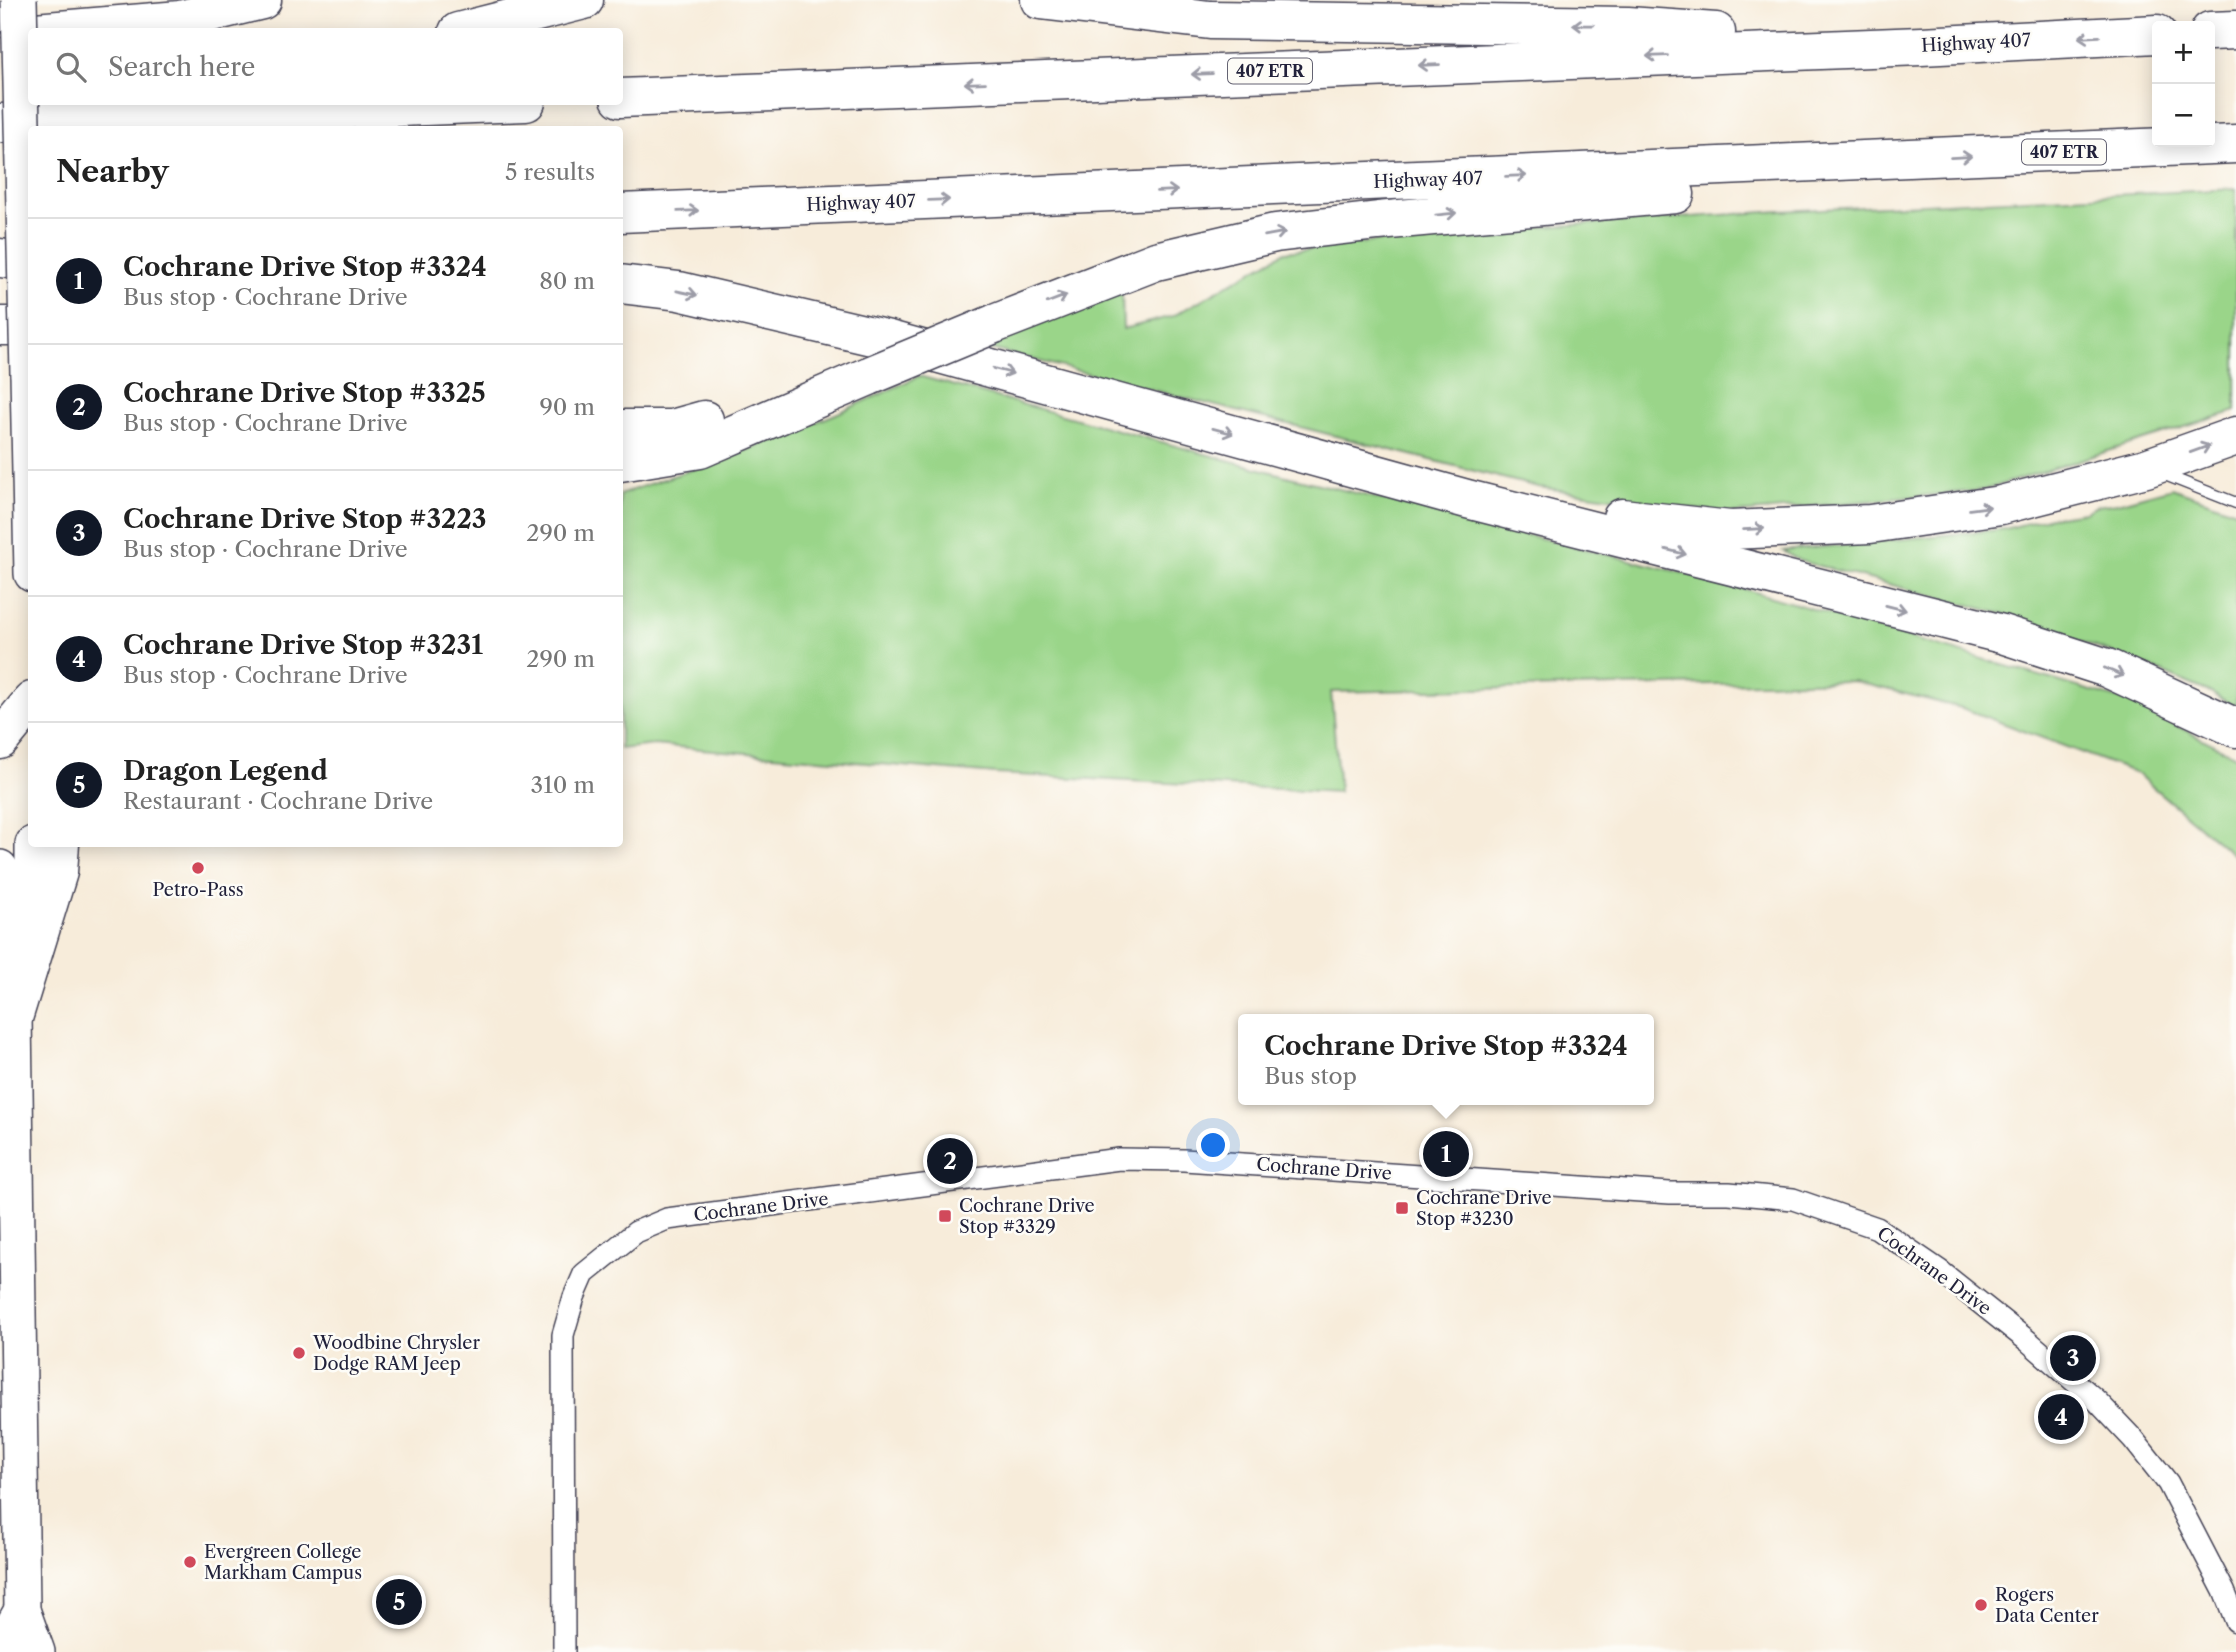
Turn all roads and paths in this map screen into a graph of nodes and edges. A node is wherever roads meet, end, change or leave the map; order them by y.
1 (19, 0) edge
2 (262, 0) edge
3 (584, 0) edge
4 (1040, 0) edge
5 (82, 28) edge
6 (474, 28) edge
7 (2236, 30) edge
8 (2215, 31) edge
9 (28, 32) edge
10 (0, 34) edge
11 (2152, 34) edge
12 (1921, 46) junction
13 (28, 94) edge
14 (0, 97) edge
15 (623, 98) edge
16 (451, 105) edge
17 (0, 123) edge
18 (2236, 144) edge
19 (1893, 160) junction
20 (623, 213) edge
21 (28, 238) edge
22 (0, 239) edge
23 (0, 258) edge
24 (28, 262) edge
25 (623, 285) edge
26 (0, 326) edge
27 (28, 326) edge
28 (28, 373) edge
29 (869, 376) junction
30 (623, 429) edge
31 (2236, 436) edge
32 (623, 462) edge
33 (2146, 468) junction
34 (1467, 499) junction
35 (2236, 503) edge
36 (28, 706) edge
37 (2236, 728) edge
38 (0, 740) edge
39 (33, 847) edge
40 (60, 847) edge
41 (0, 868) edge
42 (16, 905) junction
43 (7, 1012) edge
44 (22, 1610) junction
45 (2236, 1621) edge
46 (0, 1649) edge
47 (37, 1652) edge
48 (564, 1652) edge

1 - 28 main road, bridge
2 - 5 highway
3 - 6 highway
12 -> 4 highway
7 - 8 highway
9 - 10 highway
11 -> 12 highway, Highway 407 / 407 ETR
12 -> 15 highway, Highway 407 / 407 ETR
13 - 14 highway
16 - 17 highway
19 -> 18 highway, Highway 407 / 407 ETR
20 -> 19 highway, Highway 407 / 407 ETR
29 -> 19 highway, bridge
21 - 22 highway
23 - 24 highway
25 -> 34 highway
26 - 27 highway
29 - 30 highway
29 - 32 highway
33 -> 31 highway
34 -> 33 highway
33 - 35 lane
34 -> 37 highway
36 - 38 highway
39 - 42 main road
40 - 43 highway
41 - 42 main road
42 - 43 main road
43 - 44 main road
44 - 46 main road
44 - 47 main road
45 - 48 street, Cochrane Drive

